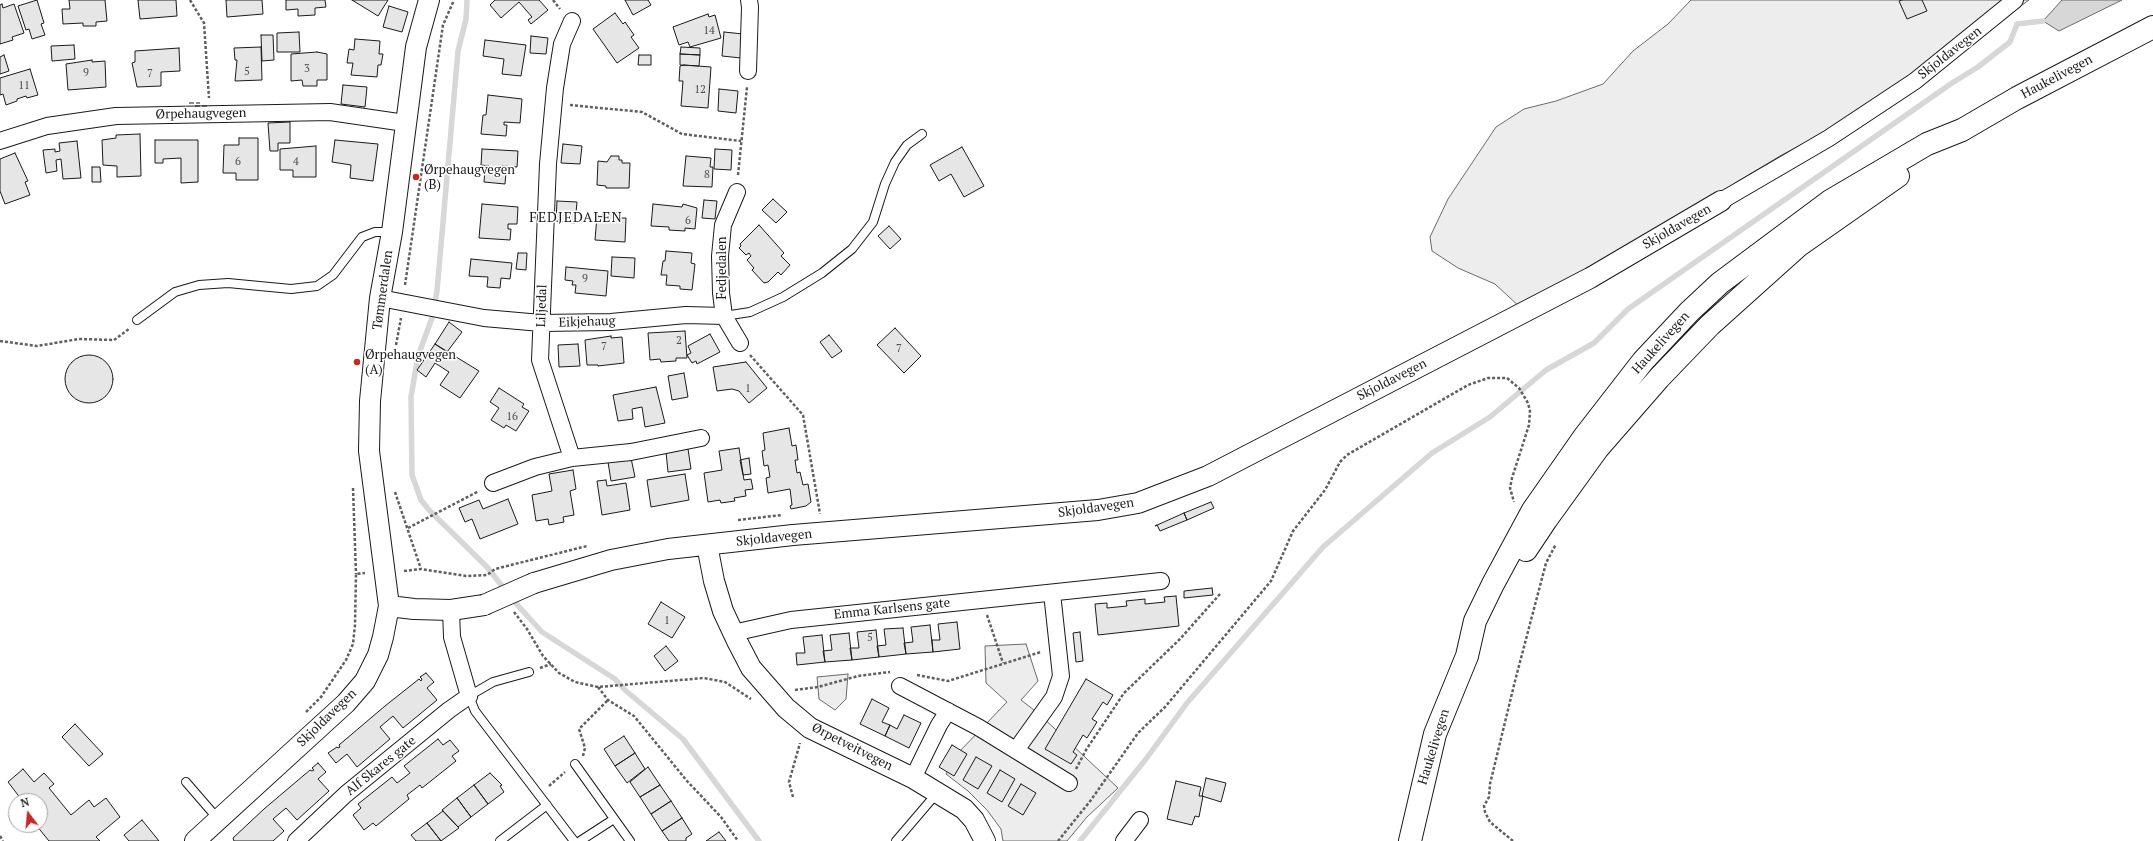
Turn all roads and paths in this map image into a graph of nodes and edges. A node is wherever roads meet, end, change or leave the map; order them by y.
1 (190, 0) edge
2 (429, 0) edge
3 (749, 0) edge
4 (2015, 0) edge
5 (572, 21) dead end
6 (2153, 27) edge
7 (748, 71) joint
8 (554, 104) junction
9 (192, 114) junction
10 (405, 123) junction
11 (922, 134) dead end
12 (0, 141) edge
13 (741, 141) junction
14 (737, 192) joint
15 (1721, 201) joint
16 (392, 232) junction
17 (380, 298) junction
18 (724, 316) junction
19 (138, 320) joint
20 (541, 324) junction
21 (0, 341) edge
22 (740, 343) joint
23 (701, 438) dead end
24 (572, 458) junction
25 (493, 483) joint
26 (1519, 507) dead end
27 (814, 517) dead end
28 (408, 528) dead end
29 (1558, 537) dead end
30 (707, 545) junction
31 (495, 569) dead end
32 (397, 571) dead end
33 (368, 573) dead end
34 (1161, 581) dead end
35 (1052, 593) junction
36 (1220, 594) dead end
37 (982, 600) junction
38 (389, 606) junction
39 (451, 610) junction
40 (512, 610) dead end
41 (733, 634) junction
42 (1029, 655) dead end
43 (1003, 663) junction
44 (986, 668) dead end
45 (529, 672) dead end
46 (848, 679) dead end
47 (638, 683) dead end
48 (900, 686) dead end
49 (598, 687) junction
50 (818, 687) dead end
51 (469, 696) junction
52 (608, 700) junction
53 (948, 711) junction
54 (300, 717) dead end
55 (810, 728) junction
56 (1016, 750) junction
57 (575, 764) junction
58 (913, 778) junction
59 (186, 782) dead end
60 (1068, 783) joint
61 (938, 792) junction
62 (539, 794) junction
63 (792, 797) dead end
64 (547, 805) junction
65 (614, 819) junction
66 (218, 820) junction
67 (1140, 820) dead end
68 (0, 836) edge
69 (3, 841) edge
70 (195, 841) edge
71 (296, 841) edge
72 (500, 841) edge
73 (574, 841) edge
74 (580, 841) edge
75 (630, 841) edge
76 (738, 841) edge
77 (896, 841) edge
78 (985, 841) edge
79 (1058, 841) edge
80 (1124, 841) edge
81 (1410, 841) edge
82 (1513, 841) edge

1 - 9 path
2 - 10 street, Tømmerdalen
3 - 7 street
4 - 15 street, Skjoldavegen
5 - 8 street, Liljedal
6 - 81 highway, Haukelivegen
7 - 13 path
8 - 13 path
8 - 20 street, Liljedal
9 - 10 street, Ørpehaugvegen
9 - 12 street, Ørpehaugvegen
10 - 16 street, Tømmerdalen
11 - 18 lane
13 - 14 path
14 - 18 street, Fedjedalen
15 - 30 street, Skjoldavegen
16 - 17 street, Tømmerdalen
16 - 19 lane
17 - 20 street, Eikjehaug
17 - 38 street, Tømmerdalen
18 - 20 street, Eikjehaug
18 - 22 street, Fedjedalen
19 - 21 path
20 - 24 street, Liljedal
22 - 27 path
23 - 24 street
24 - 25 street
25 - 28 path
26 - 79 path
29 - 82 path
30 - 39 street, Skjoldavegen, bridge
30 - 41 street, Ørpetveitvegen
31 - 32 path
33 - 54 path
34 - 35 street, Emma Karlsens gate
35 - 37 street, Emma Karlsens gate
35 - 56 street
36 - 60 path
37 - 41 street, Emma Karlsens gate
37 - 43 path
38 - 39 street, Skjoldavegen
38 - 66 street, Skjoldavegen
39 - 51 street
40 - 49 path
41 - 55 street, Ørpetveitvegen
42 - 43 path
43 - 44 path
45 - 51 lane
46 - 50 path
47 - 49 path
48 - 53 street
49 - 52 path
51 - 62 lane
51 - 71 street, Alf Skares gate
52 - 57 path
52 - 76 path
53 - 56 street
53 - 58 street
55 - 58 street, Ørpetveitvegen
55 - 63 path
56 - 60 street
57 - 62 path
57 - 65 lane
58 - 61 street, Ørpetveitvegen
59 - 66 lane
61 - 77 lane
61 - 78 street, Ørpetveitvegen
62 - 64 lane
64 - 72 lane
64 - 73 lane
65 - 74 lane
65 - 75 lane
66 - 70 street, Skjoldavegen
67 - 80 street
68 - 69 path

